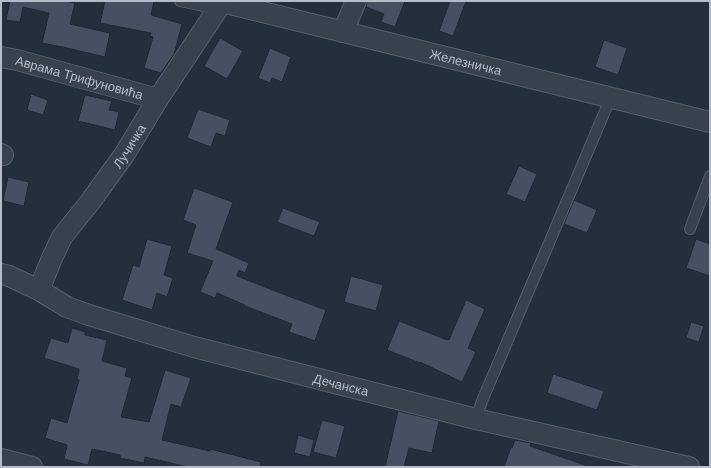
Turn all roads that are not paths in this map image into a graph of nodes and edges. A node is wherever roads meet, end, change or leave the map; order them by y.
1 (180, 1) edge
2 (356, 1) edge
3 (220, 5) edge
4 (343, 32) junction
5 (1, 56) edge
6 (611, 97) junction
7 (158, 99) junction
8 (710, 122) edge
9 (710, 176) edge
10 (690, 229) dead end
11 (1, 274) edge
12 (39, 290) junction
13 (476, 419) junction
14 (1, 459) edge
15 (32, 467) edge
16 (689, 467) edge

1 - 3 lane
2 - 4 street
3 - 4 street, Железничка
3 - 7 street, Лучичка
4 - 6 street, Железничка
5 - 7 street, Аврама Трифуновића
6 - 8 street, Железничка
6 - 13 lane
7 - 12 street, Лучичка
9 - 10 lane
11 - 12 street, Дечанска
12 - 13 street, Дечанска
13 - 16 street, Дечанска
14 - 15 street

